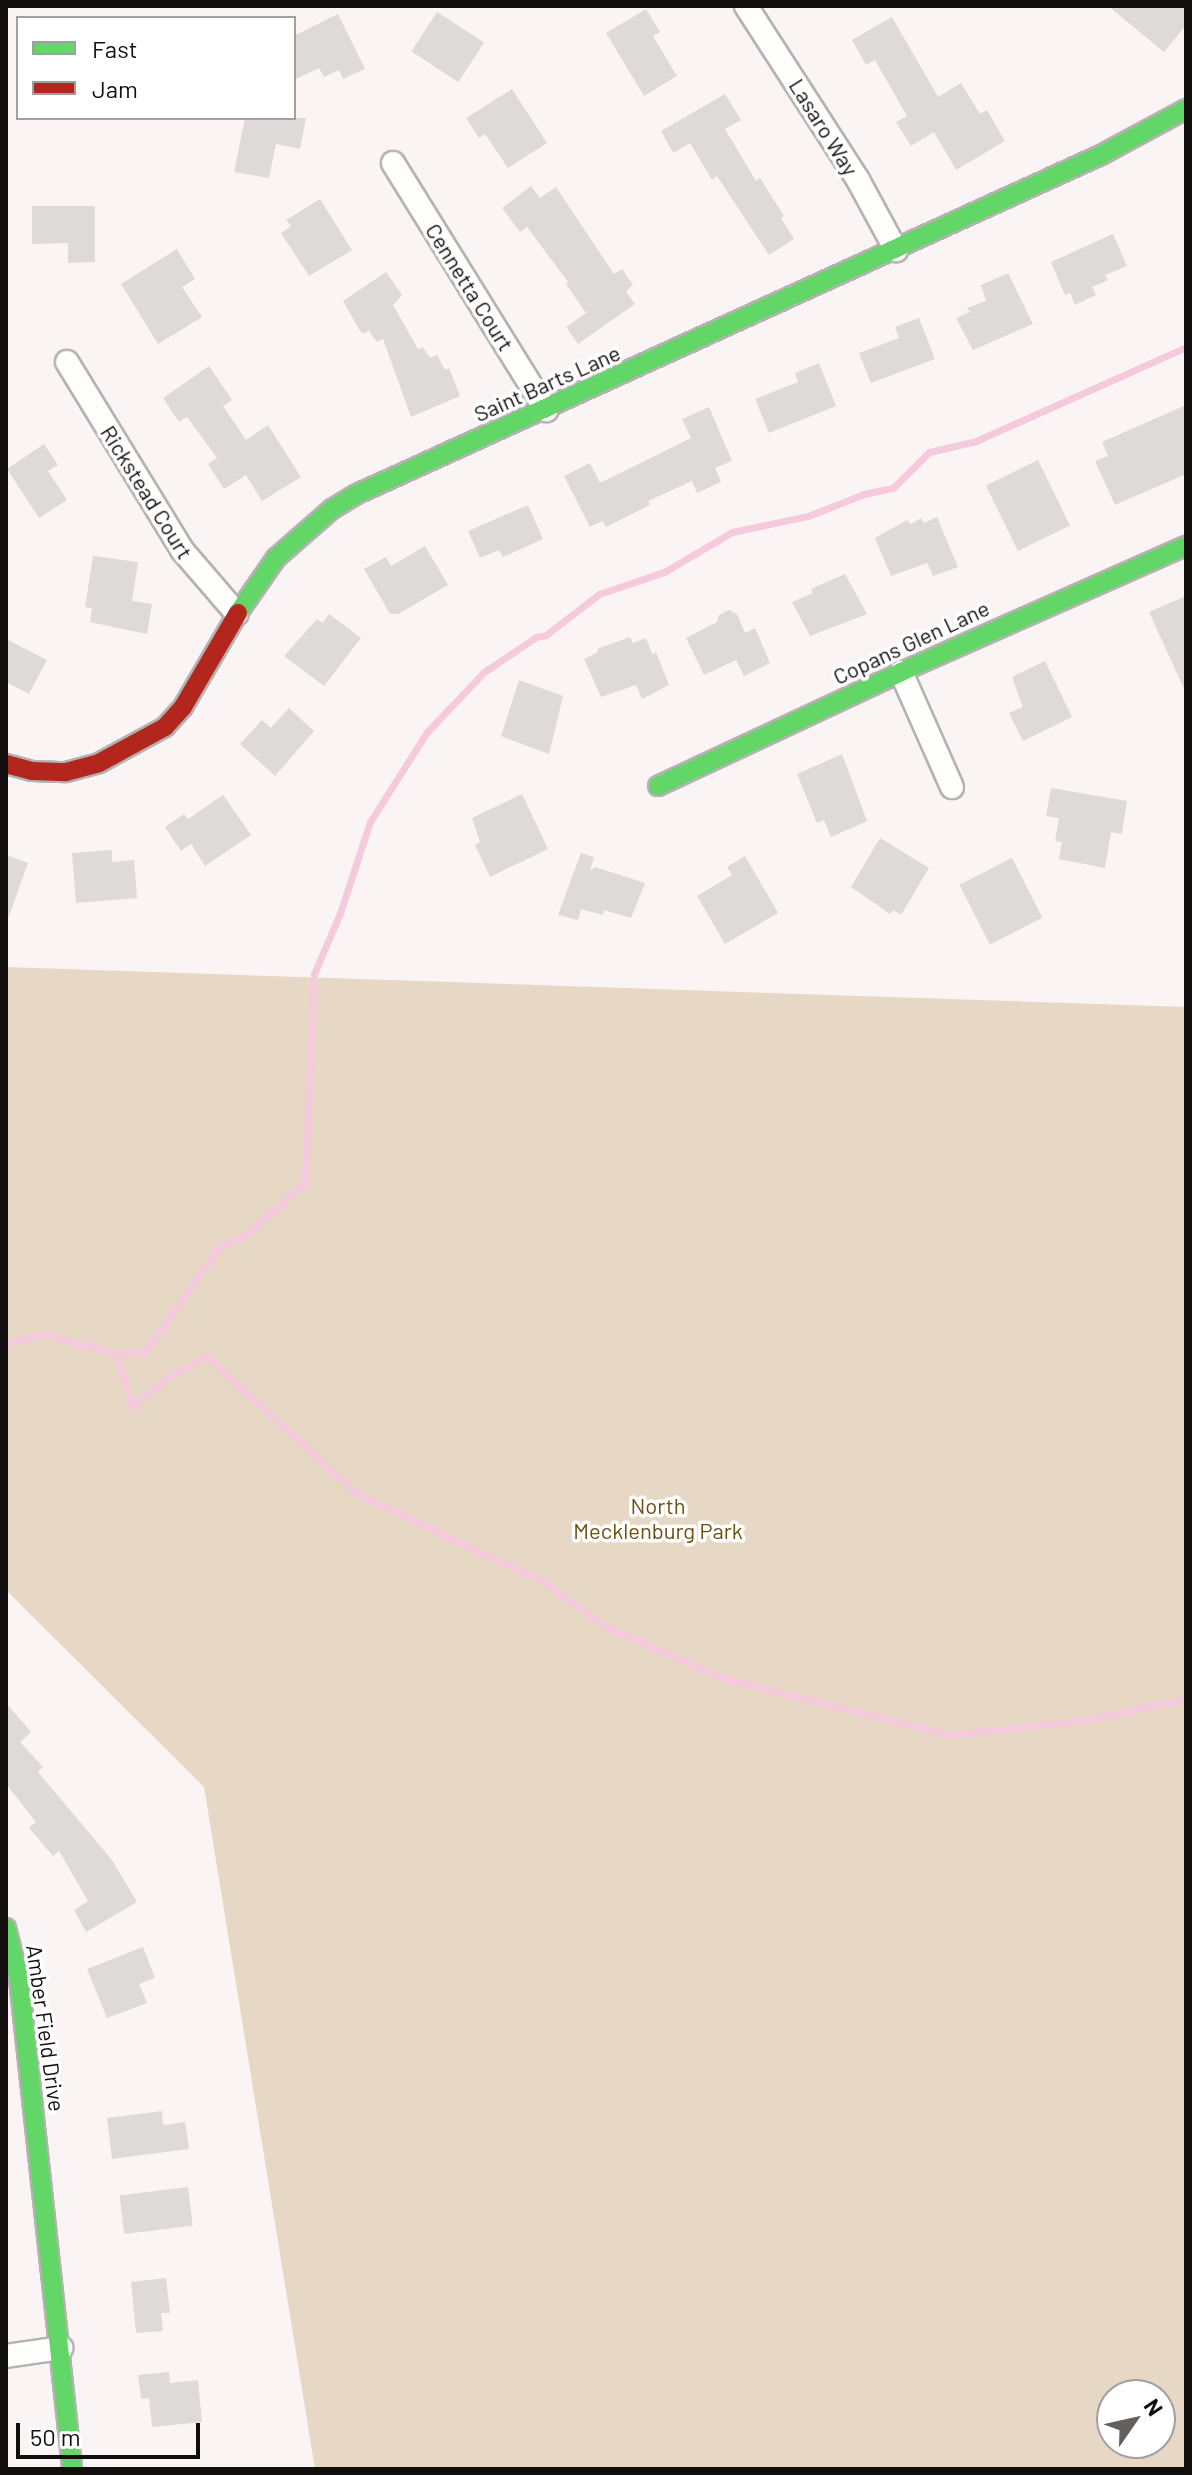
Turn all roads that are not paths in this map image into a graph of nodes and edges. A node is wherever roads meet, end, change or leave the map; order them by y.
1 (746, 6) edge
2 (1186, 109) edge
3 (393, 163) dead end
4 (896, 250) junction
5 (67, 362) dead end
6 (546, 410) junction
7 (1186, 546) edge
8 (237, 614) junction
9 (901, 672) junction
10 (6, 764) edge
11 (658, 786) dead end
12 (952, 787) dead end
13 (6, 1928) edge
14 (61, 2348) junction
15 (6, 2356) edge
16 (72, 2469) edge

1 - 4 street, Lasaro Way
2 - 4 street, Saint Barts Lane
3 - 6 street, Cennetta Court
4 - 6 street, Saint Barts Lane
5 - 8 street, Rickstead Court
6 - 8 street, Saint Barts Lane
7 - 9 street, Copans Glen Lane
8 - 10 street, Saint Barts Lane
9 - 11 street, Copans Glen Lane
9 - 12 street
13 - 14 street, Amber Field Drive
14 - 15 street
14 - 16 street, Amber Field Drive

